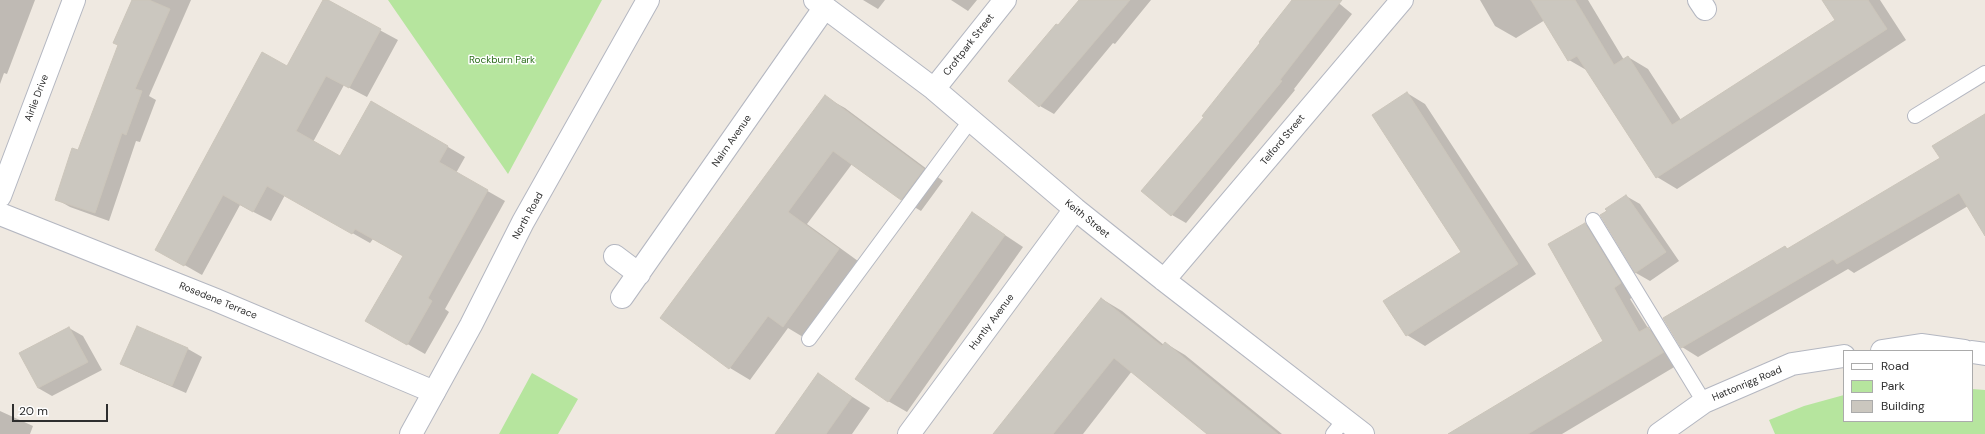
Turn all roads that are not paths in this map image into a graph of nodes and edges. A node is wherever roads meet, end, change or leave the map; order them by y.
1 (74, 0) edge
2 (648, 0) edge
3 (1005, 0) edge
4 (1402, 0) edge
5 (820, 4) edge
6 (1985, 73) edge
7 (934, 89) junction
8 (1915, 116) dead end
9 (970, 121) junction
10 (0, 196) edge
11 (1075, 209) junction
12 (0, 214) edge
13 (1593, 220) dead end
14 (615, 256) dead end
15 (639, 274) junction
16 (1164, 280) junction
17 (622, 297) dead end
18 (808, 339) dead end
19 (1888, 350) edge
20 (1957, 350) edge
21 (1973, 352) edge
22 (1985, 354) edge
23 (1843, 356) edge
24 (434, 392) junction
25 (1704, 402) junction
26 (1339, 427) edge
27 (411, 434) edge
28 (909, 434) edge
29 (1363, 434) edge
30 (1658, 434) edge

1 - 10 street, Airlie Drive
2 - 24 street, North Road
3 - 7 street, Croftpark Street
4 - 16 street, Telford Street
5 - 7 street, Keith Street
5 - 15 street, Nairn Avenue
6 - 8 lane
7 - 9 street, Keith Street
9 - 11 street, Keith Street
9 - 18 lane
11 - 16 street, Keith Street
11 - 28 street, Huntly Avenue
12 - 24 street, Rosedene Terrace
13 - 25 lane
14 - 15 street
15 - 17 street, Nairn Avenue
16 - 26 street, Keith Street
19 - 20 street
21 - 22 street
23 - 25 street, Hattonrigg Road
24 - 27 street, North Road
25 - 30 street, Hattonrigg Road
26 - 29 street, Keith Street

